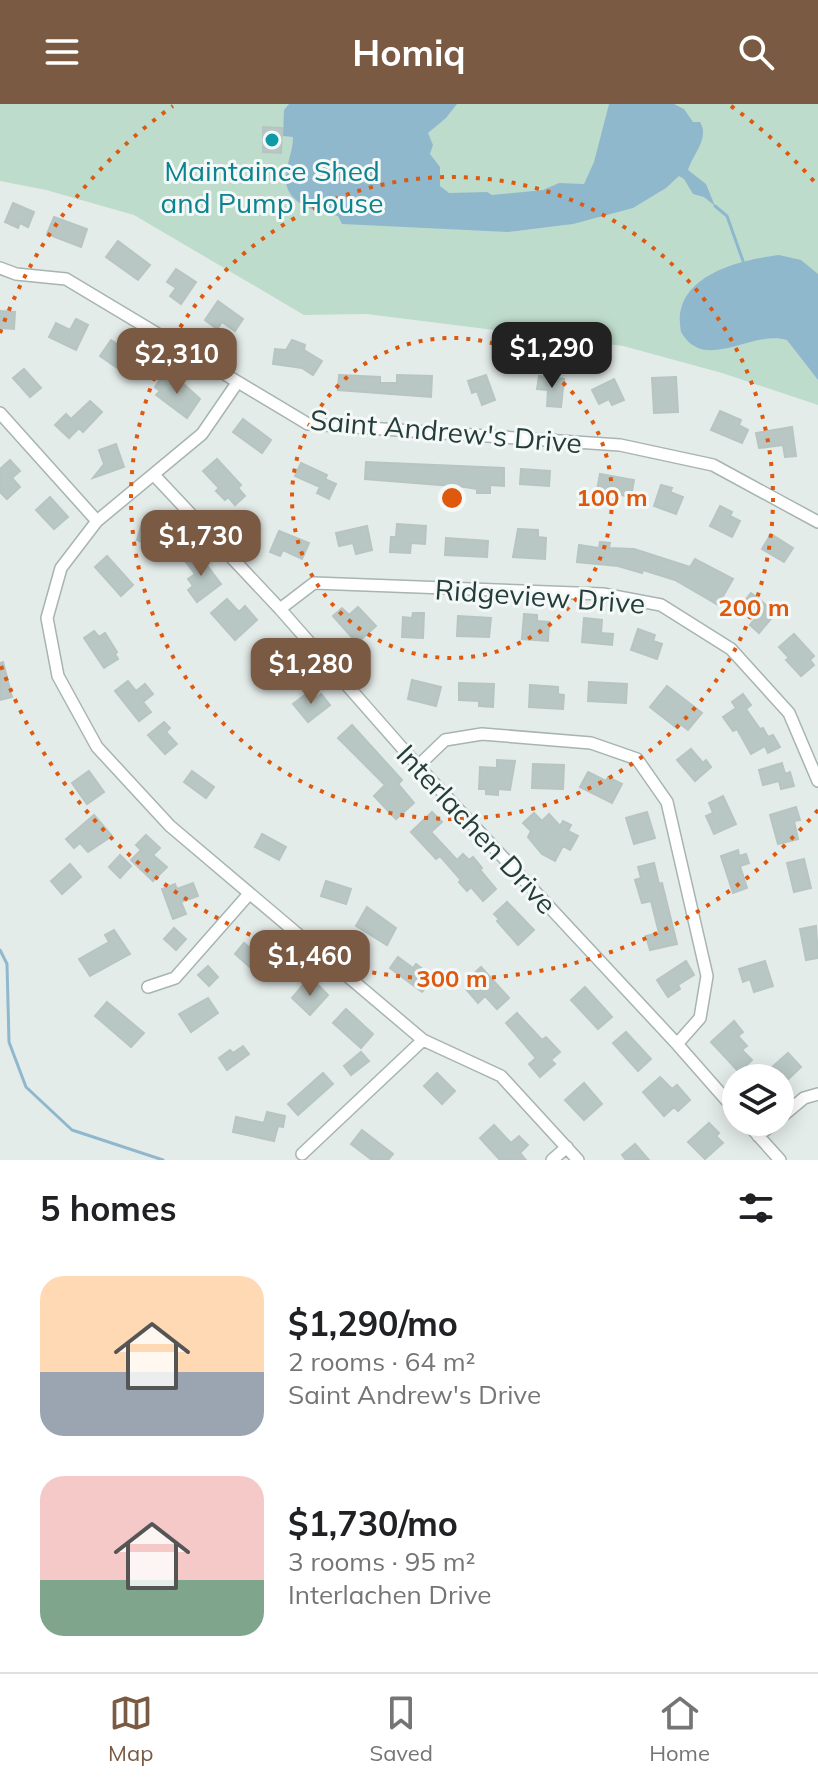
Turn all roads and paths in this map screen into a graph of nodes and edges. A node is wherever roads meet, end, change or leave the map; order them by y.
1 (0, 268) edge
2 (237, 383) junction
3 (0, 413) edge
4 (154, 475) junction
5 (97, 521) junction
6 (818, 522) edge
7 (280, 609) junction
8 (418, 766) junction
9 (818, 781) edge
10 (249, 894) junction
11 (148, 987) dead end
12 (423, 1040) junction
13 (677, 1044) junction
14 (818, 1094) edge
15 (722, 1095) edge
16 (794, 1106) edge
17 (758, 1136) edge
18 (567, 1147) junction
19 (302, 1154) dead end
20 (552, 1160) edge
21 (578, 1160) edge
22 (780, 1160) edge

1 - 2 street, Saint Andrew's Drive
2 - 4 street
2 - 6 street, Saint Andrew's Drive
3 - 5 street
4 - 5 street
4 - 7 street, Interlachen Drive
5 - 10 street
7 - 8 street, Interlachen Drive
7 - 9 street, Ridgeview Drive
8 - 13 street, Interlachen Drive
8 - 13 street
10 - 11 street
10 - 12 street
12 - 18 street
12 - 19 street
13 - 15 street, Interlachen Drive
14 - 16 street
17 - 22 street
18 - 20 street
18 - 21 street

